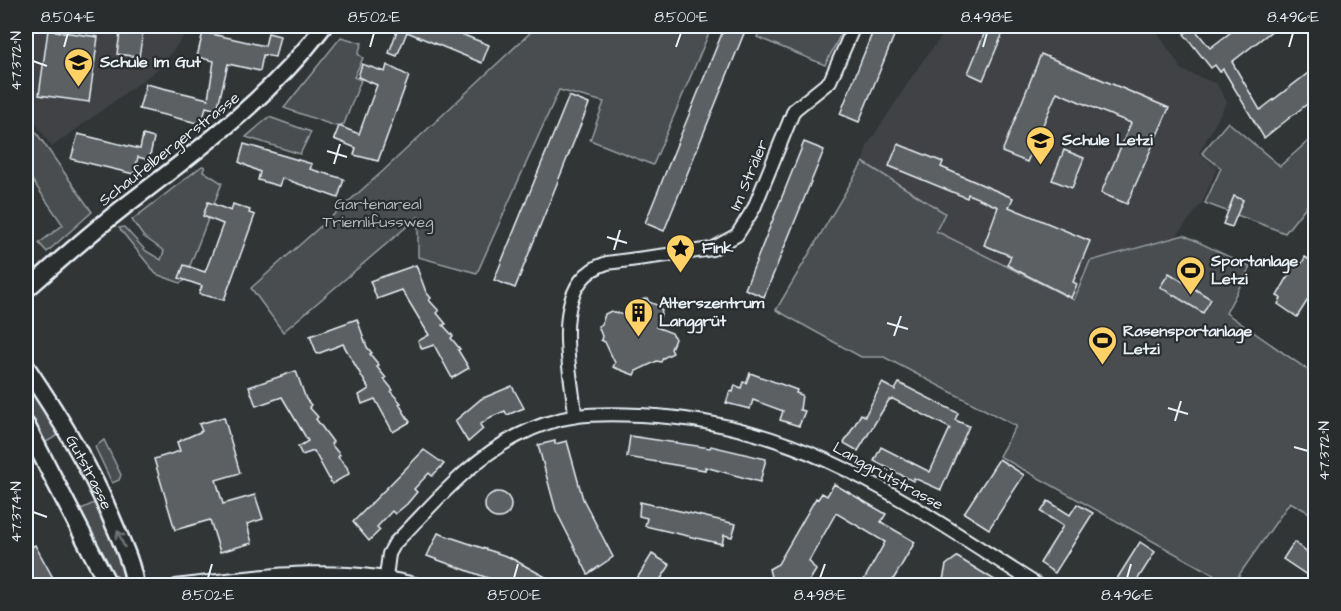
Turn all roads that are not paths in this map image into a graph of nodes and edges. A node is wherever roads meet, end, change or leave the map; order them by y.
1 (324, 26) edge
2 (854, 26) edge
3 (26, 290) edge
4 (26, 367) edge
5 (575, 414) junction
6 (26, 424) edge
7 (386, 577) junction
8 (109, 585) edge
9 (135, 585) edge
10 (176, 585) edge
11 (422, 585) edge
12 (1039, 585) edge

1 - 3 street, Schaufelbergerstrasse
2 - 5 street, Im Sträler
9 -> 4 main road, Gutstrasse
5 - 7 street, Langgrütstrasse
5 - 12 street, Langgrütstrasse
6 - 8 main road, Gutstrasse
7 - 10 street
7 - 11 street

